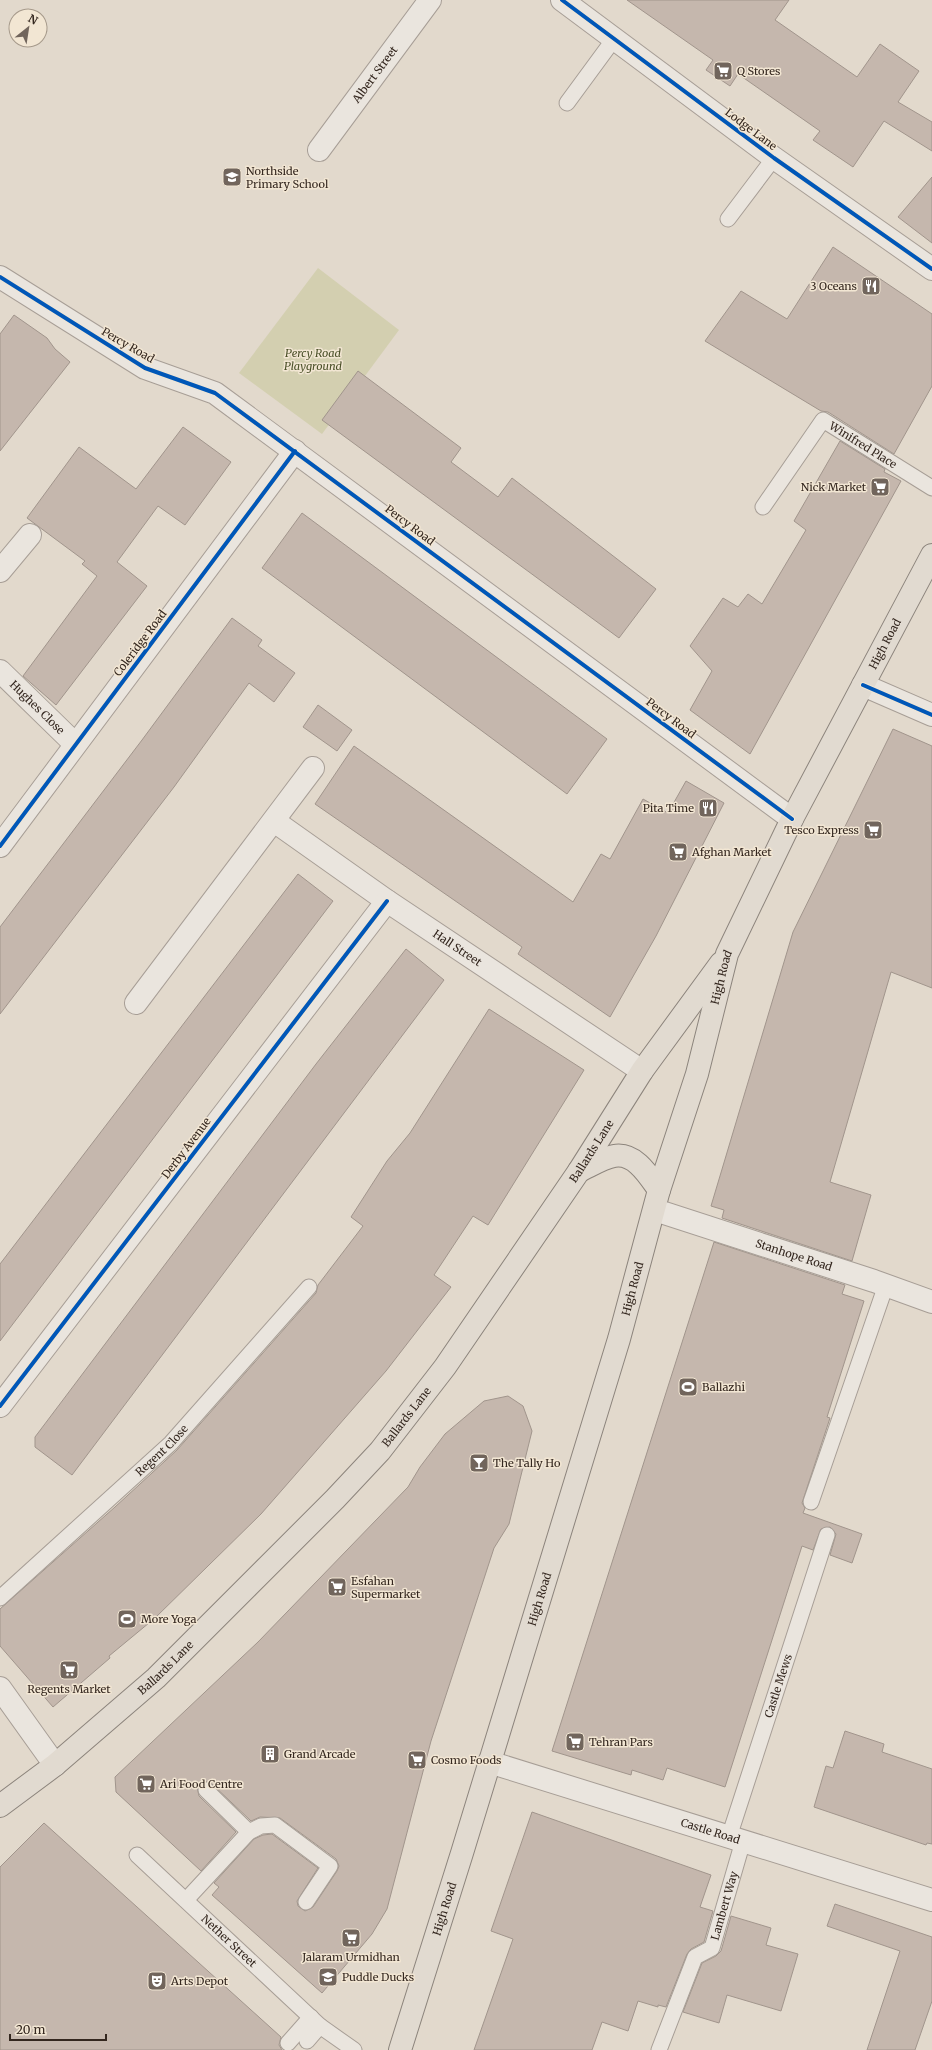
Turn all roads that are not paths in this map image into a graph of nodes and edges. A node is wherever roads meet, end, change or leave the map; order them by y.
1 (430, 0) edge
2 (562, 0) edge
3 (614, 39) junction
4 (567, 104) dead end
5 (319, 150) dead end
6 (774, 158) junction
7 (728, 219) dead end
8 (932, 269) edge
9 (1, 280) edge
10 (295, 451) junction
11 (932, 488) edge
12 (763, 507) dead end
13 (30, 536) dead end
14 (932, 555) edge
15 (0, 571) edge
16 (0, 671) edge
17 (863, 685) junction
18 (932, 715) edge
19 (75, 744) junction
20 (313, 768) dead end
21 (792, 819) junction
22 (274, 821) junction
23 (0, 846) edge
24 (387, 901) junction
25 (727, 954) junction
26 (136, 1003) dead end
27 (642, 1071) junction
28 (580, 1171) junction
29 (657, 1200) junction
30 (886, 1285) junction
31 (309, 1287) dead end
32 (932, 1302) edge
33 (0, 1406) edge
34 (811, 1502) dead end
35 (827, 1535) dead end
36 (0, 1598) edge
37 (0, 1688) edge
38 (489, 1762) junction
39 (54, 1765) junction
40 (206, 1790) dead end
41 (0, 1806) edge
42 (249, 1832) junction
43 (736, 1839) junction
44 (137, 1855) dead end
45 (186, 1900) junction
46 (932, 1900) edge
47 (306, 1902) dead end
48 (316, 2021) junction
49 (307, 2041) dead end
50 (288, 2043) dead end
51 (354, 2050) edge
52 (400, 2050) edge
53 (659, 2050) edge

1 - 5 street, Albert Street
2 - 3 street, Lodge Lane
3 - 4 lane
3 - 6 street, Lodge Lane
6 - 7 lane
6 - 8 street, Lodge Lane
9 - 10 street, Percy Road
10 - 19 street, Coleridge Road
10 - 21 street, Percy Road
11 - 12 lane, Winifred Place
13 - 15 street
14 - 17 main road, High Road
16 - 19 street, Hughes Close
17 - 18 street
17 - 21 main road, High Road
19 - 23 street, Coleridge Road
20 - 22 street
21 - 25 main road, High Road
22 - 24 street, Hall Street
22 - 26 street
24 - 27 street, Hall Street
24 - 33 street, Derby Avenue
25 - 27 main road, Ballards Lane
25 - 29 main road, High Road
27 - 28 main road, Ballards Lane
28 - 29 main road
28 - 39 main road, Ballards Lane
29 - 30 street, Stanhope Road
29 - 38 main road, High Road
30 - 32 street, Stanhope Road
30 - 34 lane
31 - 36 lane, Regent Close
35 - 43 lane, Castle Mews
37 - 39 street
38 - 43 street, Castle Road
38 - 52 main road, High Road
39 - 41 main road, Ballards Lane
40 - 42 lane
42 - 45 lane
42 - 47 lane
43 - 46 street, Castle Road
43 - 53 lane, Lambert Way
44 - 45 lane, Nether Street
45 - 48 lane, Nether Street
48 - 49 lane
48 - 50 lane
48 - 51 lane, Nether Street

